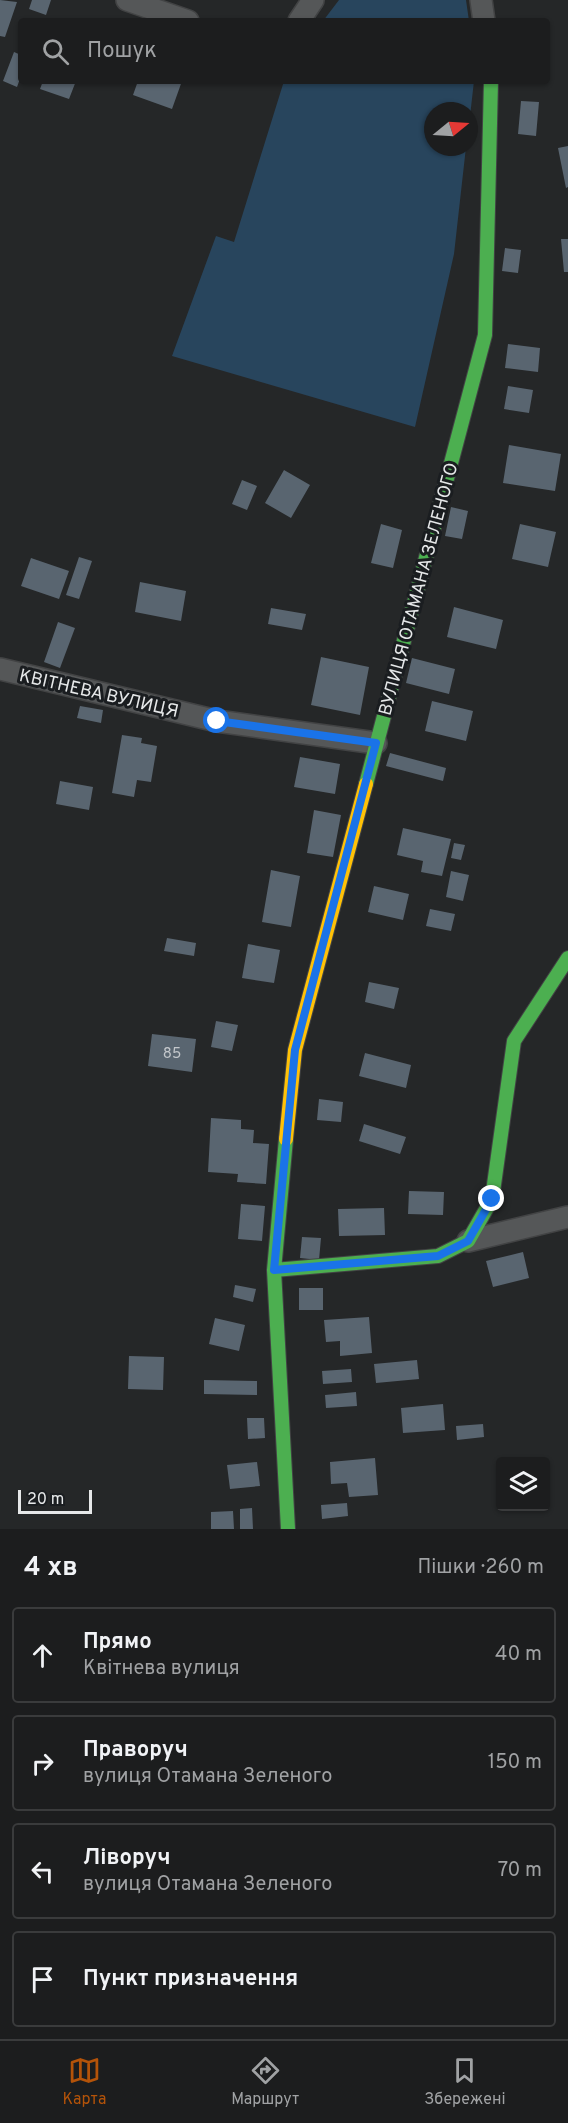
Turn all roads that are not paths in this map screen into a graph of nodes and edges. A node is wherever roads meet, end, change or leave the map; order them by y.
1 (127, 0) edge
2 (313, 0) edge
3 (481, 0) edge
4 (179, 18) edge
5 (301, 18) edge
6 (484, 18) edge
7 (491, 84) edge
8 (0, 669) edge
9 (376, 743) junction
10 (568, 958) edge
11 (568, 1217) edge
12 (468, 1241) junction
13 (274, 1270) junction
14 (288, 1529) edge

1 - 4 street
2 - 5 street
3 - 6 street
7 - 9 street, ВУЛИЦЯ ОТАМАНА ЗЕЛЕНОГО
8 - 9 street, КВІТНЕВА ВУЛИЦЯ
9 - 13 street, ВУЛИЦЯ ОТАМАНА ЗЕЛЕНОГО
10 - 12 street
11 - 12 street
12 - 13 street
13 - 14 street, ВУЛИЦЯ ОТАМАНА ЗЕЛЕНОГО

